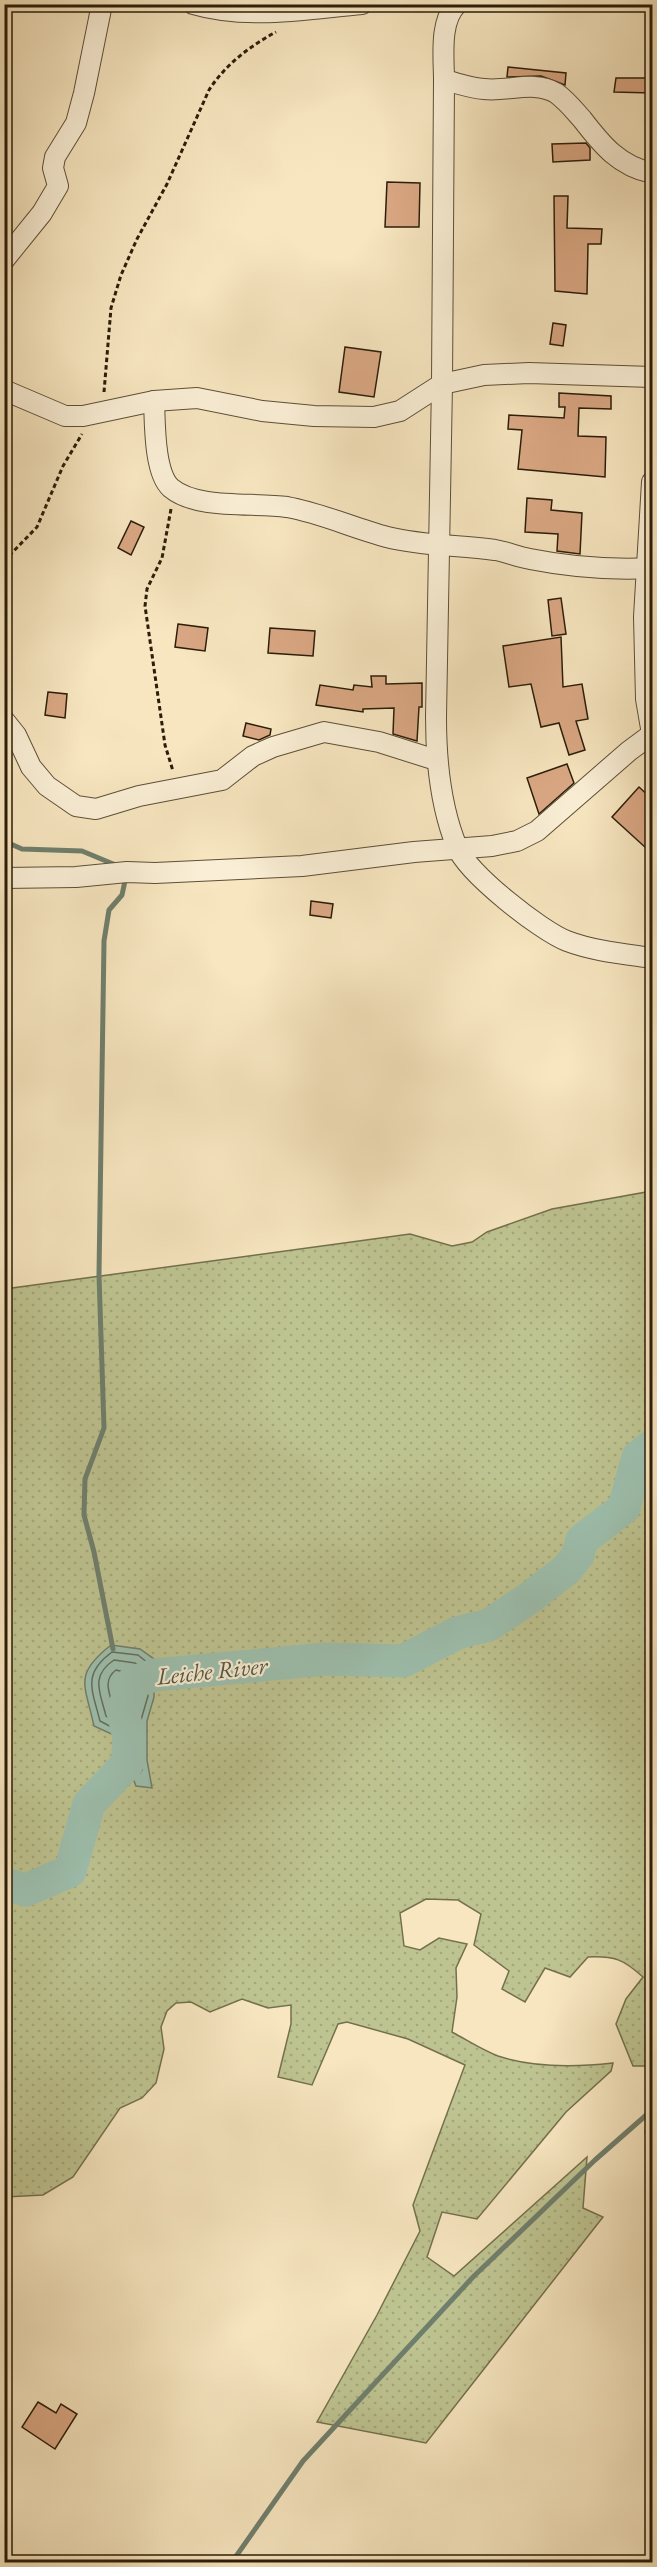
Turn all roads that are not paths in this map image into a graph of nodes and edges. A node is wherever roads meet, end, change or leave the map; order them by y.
1 (102, 4) edge
2 (193, 4) edge
3 (362, 4) edge
4 (457, 4) edge
5 (444, 80) junction
6 (652, 173) edge
7 (4, 260) edge
8 (652, 377) edge
9 (442, 384) junction
10 (4, 390) edge
11 (154, 401) junction
12 (652, 482) edge
13 (439, 545) junction
14 (650, 568) edge
15 (4, 720) edge
16 (436, 760) junction
17 (457, 850) junction
18 (9, 874) edge
19 (652, 958) edge

1 - 7 street
2 - 3 street
4 - 5 street
5 - 6 street
5 - 9 street
8 - 9 street
9 - 11 street
9 - 13 street
10 - 11 street
11 - 13 street
12 - 14 street
13 - 14 street
13 - 16 street
14 - 17 street
15 - 16 street
16 - 17 street
17 - 18 street
17 - 19 street

